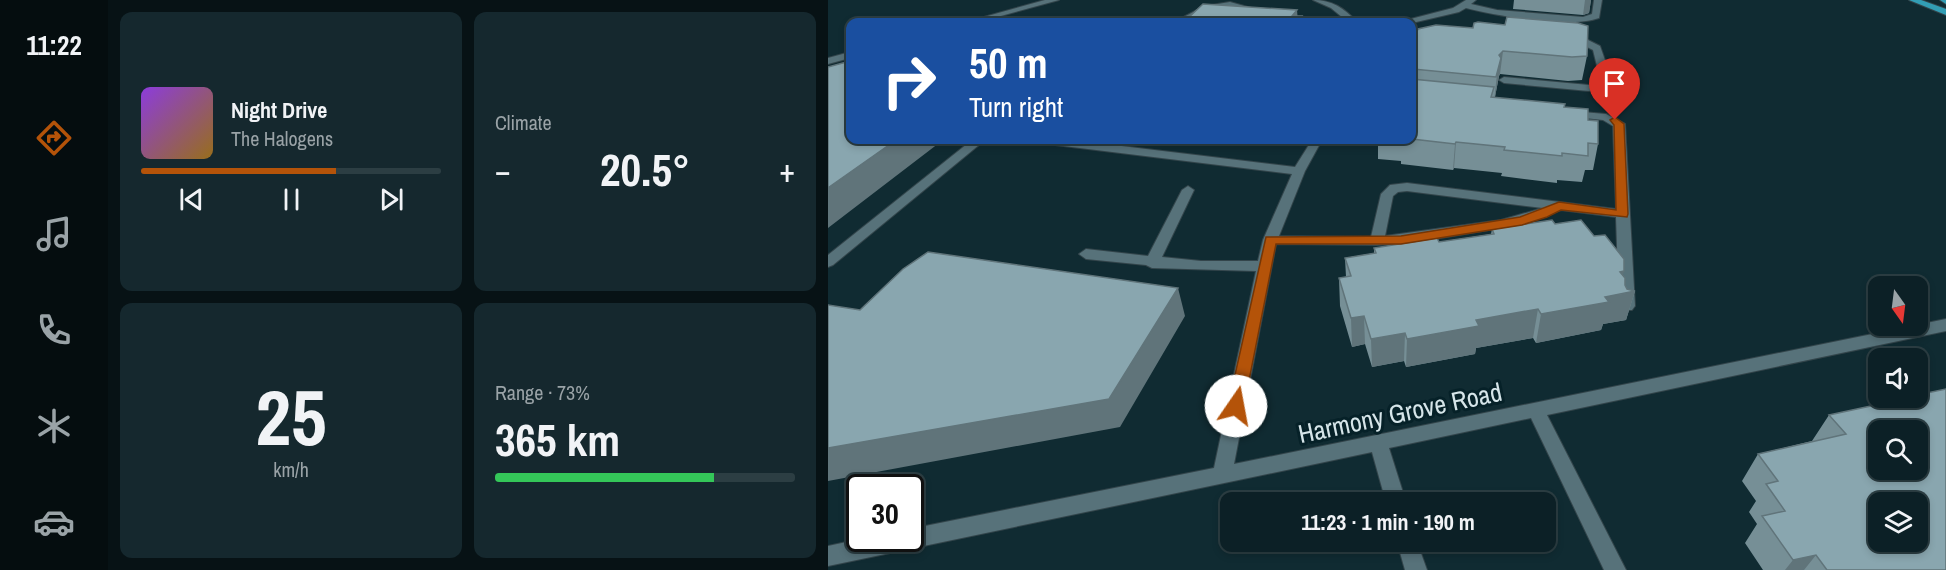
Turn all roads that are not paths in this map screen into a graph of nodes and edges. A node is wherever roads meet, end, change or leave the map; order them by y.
1 (1055, 0) edge
2 (1317, 0) edge
3 (1598, 0) edge
4 (1913, 0) edge
5 (1469, 2) edge
6 (1946, 12) edge
7 (985, 18) edge
8 (1187, 18) edge
9 (1277, 18) edge
10 (1348, 18) edge
11 (1416, 19) edge
12 (1553, 38) edge
13 (846, 56) edge
14 (828, 61) edge
15 (1503, 80) edge
16 (1560, 113) edge
17 (974, 144) edge
18 (1080, 144) edge
19 (1315, 144) edge
20 (1299, 171) junction
21 (1188, 190) dead end
22 (1559, 206) junction
23 (1622, 214) junction
24 (1270, 240) junction
25 (1377, 241) junction
26 (1086, 254) dead end
27 (828, 262) edge
28 (1152, 262) junction
29 (1265, 266) junction
30 (1627, 312) edge
31 (1946, 325) edge
32 (1536, 411) junction
33 (1379, 444) junction
34 (1222, 476) junction
35 (1393, 492) edge
36 (1410, 552) edge
37 (828, 556) edge
38 (1416, 570) edge
39 (1615, 570) edge

1 - 7 street
2 - 10 street
3 - 5 street
4 - 6 main road
5 - 11 street
8 - 9 street
12 - 15 street
13 - 14 street
16 - 23 street
17 - 27 street
18 - 20 street
19 - 20 street
20 - 24 street
21 - 28 street
22 - 23 street
22 - 25 street
22 - 25 street
23 - 30 street
24 - 25 street
24 - 29 street
26 - 28 street
28 - 29 street
29 - 34 street
31 - 32 street, Harmony Grove Road
32 - 33 street, Harmony Grove Road
32 - 39 street
33 - 34 street, Harmony Grove Road
33 - 35 street
34 - 37 street, Harmony Grove Road
36 - 38 street

